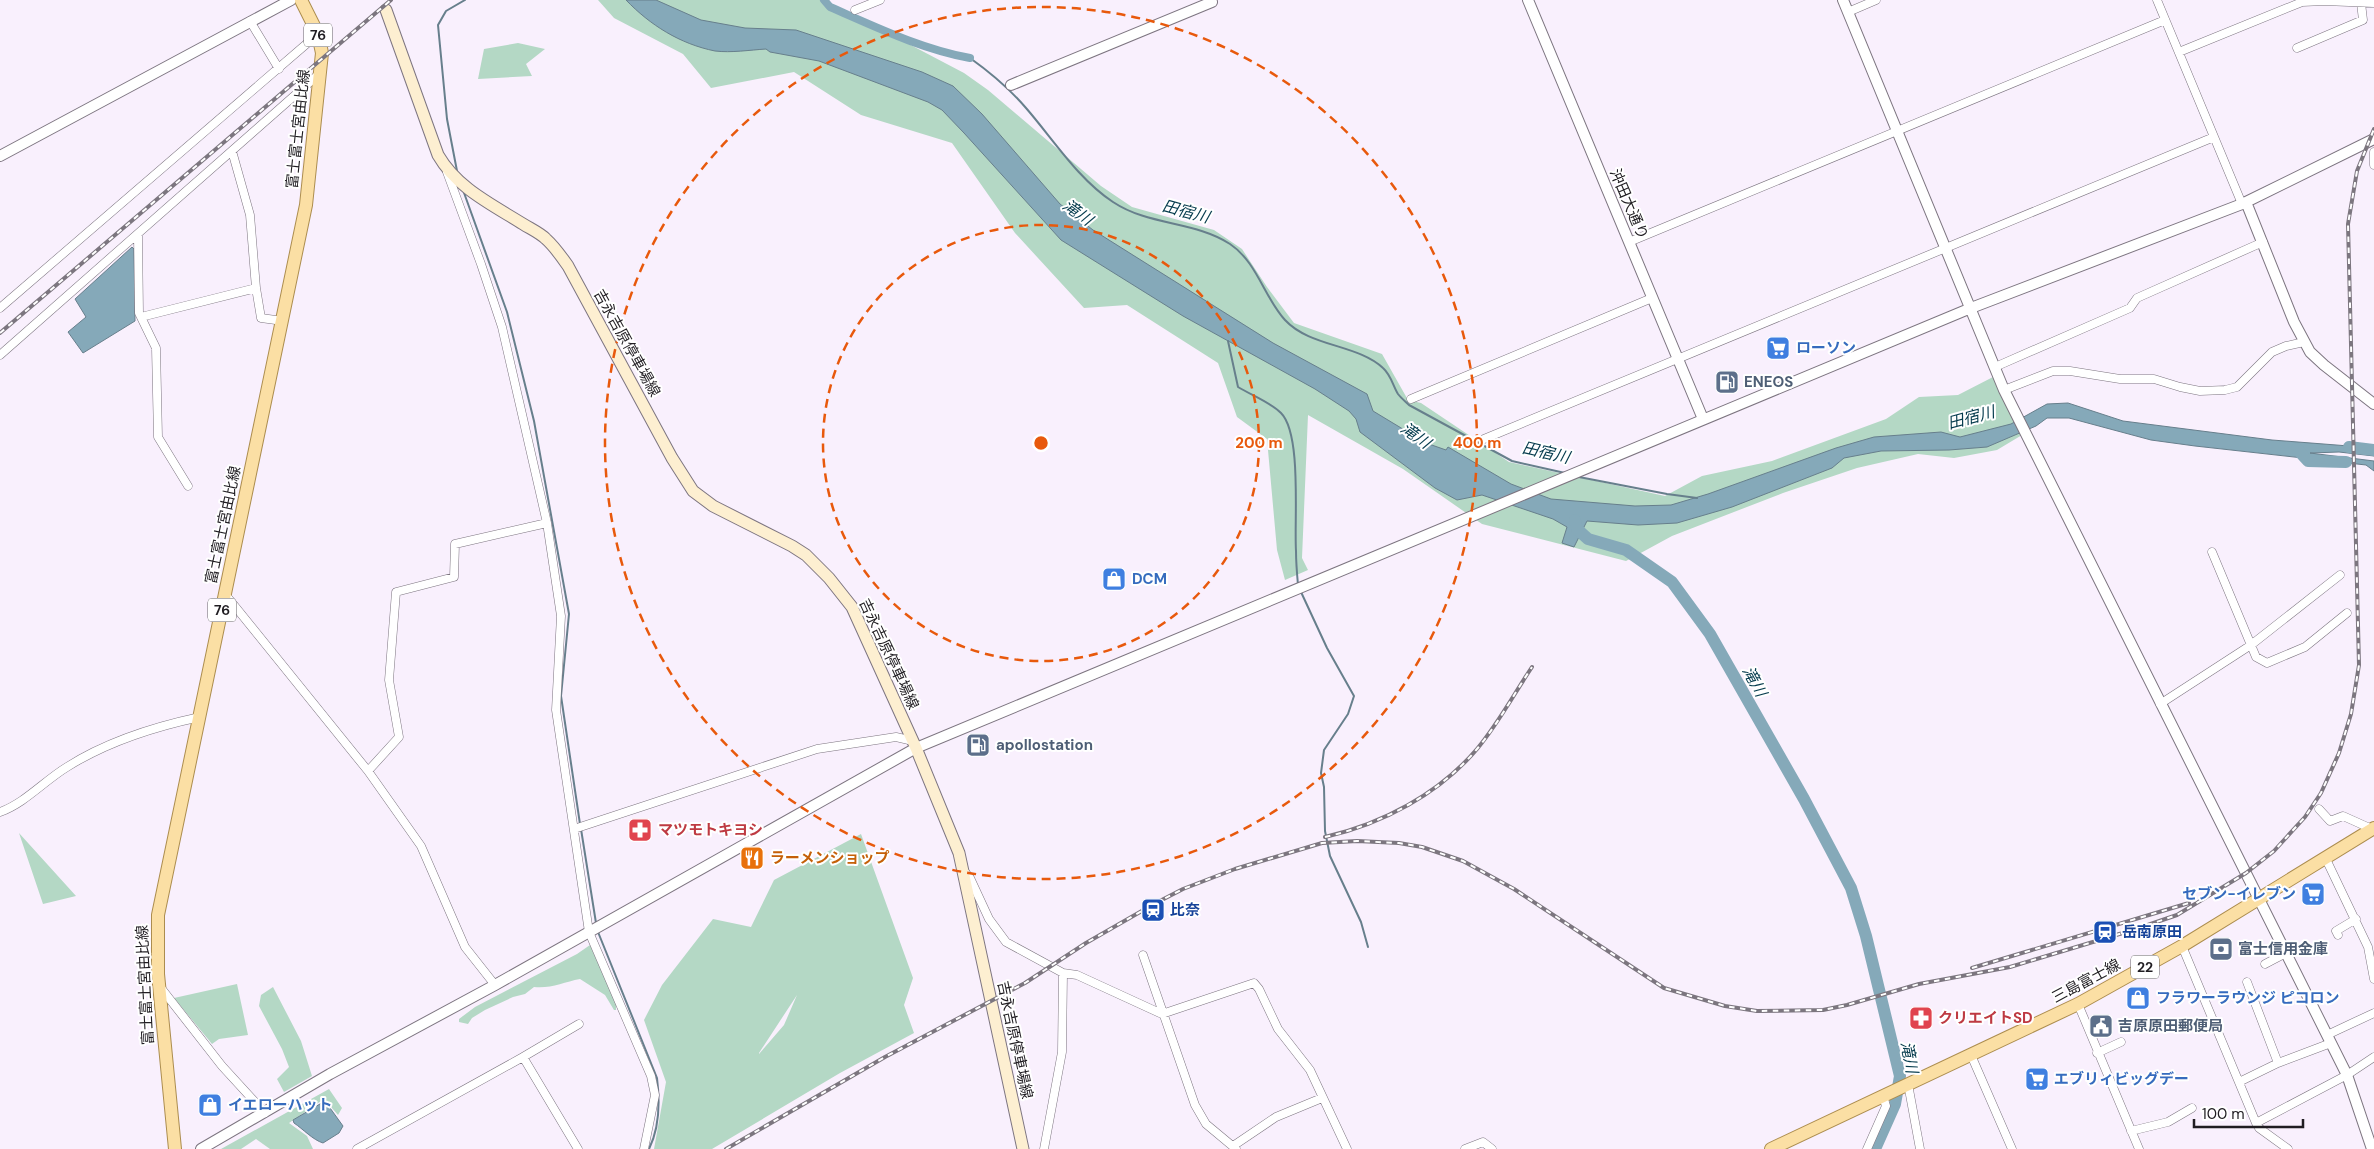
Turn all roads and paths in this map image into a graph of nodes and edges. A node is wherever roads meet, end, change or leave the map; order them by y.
1 (291, 0) edge
2 (301, 0) edge
3 (880, 0) edge
4 (1211, 0) edge
5 (1528, 0) edge
6 (1843, 0) edge
7 (1876, 0) edge
8 (2157, 0) edge
9 (2368, 2) edge
10 (386, 10) dead end
11 (854, 10) dead end
12 (1848, 12) junction
13 (2165, 20) junction
14 (250, 21) junction
15 (318, 34) junction
16 (2298, 48) dead end
17 (2179, 52) junction
18 (279, 69) junction
19 (320, 73) junction
20 (1011, 85) dead end
21 (1897, 131) junction
22 (2214, 137) junction
23 (2374, 139) edge
24 (232, 152) junction
25 (2374, 152) edge
26 (0, 156) edge
27 (2374, 165) edge
28 (445, 167) junction
29 (2244, 203) junction
30 (138, 234) junction
31 (1629, 242) junction
32 (2262, 242) junction
33 (1946, 249) junction
34 (256, 288) junction
35 (1652, 298) junction
36 (0, 308) edge
37 (1971, 308) junction
38 (141, 316) junction
39 (283, 321) junction
40 (2304, 342) junction
41 (0, 355) edge
42 (1678, 360) junction
43 (1995, 367) junction
44 (2004, 390) junction
45 (1411, 399) dead end
46 (2374, 404) edge
47 (1703, 419) junction
48 (1484, 439) dead end
49 (188, 486) dead end
50 (547, 523) junction
51 (2212, 552) dead end
52 (2340, 574) dead end
53 (226, 594) junction
54 (2347, 613) dead end
55 (2251, 645) junction
56 (2160, 704) junction
57 (200, 717) junction
58 (914, 745) junction
59 (368, 771) junction
60 (2319, 809) dead end
61 (0, 812) edge
62 (574, 829) junction
63 (2373, 829) edge
64 (2325, 857) junction
65 (963, 869) junction
66 (2259, 898) junction
67 (2356, 919) junction
68 (589, 932) junction
69 (2338, 935) dead end
70 (2182, 946) junction
71 (2286, 953) junction
72 (1143, 955) dead end
73 (2265, 964) dead end
74 (1063, 973) junction
75 (2374, 979) edge
76 (2248, 982) dead end
77 (495, 985) junction
78 (160, 987) junction
79 (2078, 1004) junction
80 (2374, 1013) edge
81 (1162, 1014) junction
82 (579, 1024) dead end
83 (2329, 1039) junction
84 (2122, 1042) dead end
85 (2097, 1053) junction
86 (1971, 1055) junction
87 (523, 1057) junction
88 (2374, 1057) edge
89 (2278, 1063) junction
90 (2347, 1075) junction
91 (2238, 1082) junction
92 (1907, 1085) junction
93 (1888, 1094) junction
94 (1322, 1098) junction
95 (2192, 1108) dead end
96 (265, 1113) junction
97 (2256, 1123) junction
98 (2132, 1131) junction
99 (373, 1145) edge
100 (1235, 1147) edge
101 (175, 1149) edge
102 (202, 1149) edge
103 (357, 1149) edge
104 (578, 1149) edge
105 (644, 1149) edge
106 (1023, 1149) edge
107 (1044, 1149) edge
108 (1347, 1149) edge
109 (1465, 1149) edge
110 (1492, 1149) edge
111 (1771, 1149) edge
112 (1867, 1149) edge
113 (1920, 1149) edge
114 (2012, 1149) edge
115 (2139, 1149) edge
116 (2288, 1149) edge
117 (2372, 1149) edge

1 - 14 street
2 - 15 main road, 富士富士宮由比線 / 76
3 - 11 street
4 - 20 street
5 - 31 street, 沖田大通り
6 - 12 street
7 - 12 street
8 - 13 street
9 - 16 street
9 - 17 street
10 - 28 main road, 吉永吉原停車場線
12 - 21 street
13 - 17 street
13 - 21 street
14 - 18 street
14 - 26 street
15 - 18 street
15 - 19 main road, 富士富士宮由比線 / 76
17 - 22 street
18 - 36 street
19 - 24 street
19 - 39 main road, 富士富士宮由比線 / 76
21 - 31 street
21 - 33 street
22 - 29 street
22 - 33 street
23 - 29 street
24 - 30 street
24 - 34 street
25 - 27 street
28 - 50 street
28 - 58 main road, 吉永吉原停車場線
29 - 32 street
29 - 37 street
30 - 38 street
30 - 41 street
31 - 35 street, 沖田大通り
32 - 40 street
32 - 43 street
33 - 37 street
33 - 42 street
34 - 38 street
34 - 39 street
35 - 42 street, 沖田大通り
35 - 45 street
37 - 43 street
37 - 47 street
38 - 49 street
39 - 53 main road, 富士富士宮由比線 / 76
40 - 44 street
40 - 46 street
42 - 47 street, 沖田大通り
42 - 48 street
43 - 44 street
44 - 56 street
47 - 58 street
50 - 59 street
50 - 62 street
51 - 55 street
52 - 55 street
53 - 57 main road, 富士富士宮由比線 / 76
53 - 59 street
54 - 55 street
55 - 56 street
56 - 66 street
57 - 61 street
57 - 78 main road, 富士富士宮由比線 / 76
58 - 62 street
58 - 65 main road, 吉永吉原停車場線
58 - 68 street
59 - 77 street
60 - 63 street
62 - 68 street
63 - 64 main road, 三島富士線 / 22
64 - 66 main road, 三島富士線 / 22
64 - 67 street
65 - 74 street
65 - 106 main road, 吉永吉原停車場線
66 - 70 main road, 三島富士線 / 22
66 - 71 street
67 - 69 street
67 - 75 street
68 - 77 street
68 - 105 street
70 - 79 main road, 三島富士線 / 22
70 - 91 street
71 - 73 street
71 - 83 street
72 - 81 street
74 - 81 street
74 - 107 street
76 - 89 street
77 - 96 street
78 - 96 street
78 - 101 main road, 富士富士宮由比線 / 76
79 - 85 street
79 - 86 main road, 三島富士線 / 22
80 - 83 street
81 - 94 street
81 - 100 street
82 - 87 street
83 - 89 street
83 - 90 street
84 - 85 street
85 - 98 street
86 - 92 main road, 三島富士線 / 22
86 - 114 street
87 - 99 street
87 - 104 street
88 - 90 street
89 - 91 street
90 - 97 street
90 - 117 street
91 - 97 street
92 - 93 main road, 三島富士線 / 22
92 - 113 street
93 - 111 main road, 三島富士線 / 22
93 - 112 street
94 - 100 street
94 - 108 street
95 - 98 street
96 - 102 street
97 - 116 street
98 - 115 street
99 - 103 street
109 - 110 street

